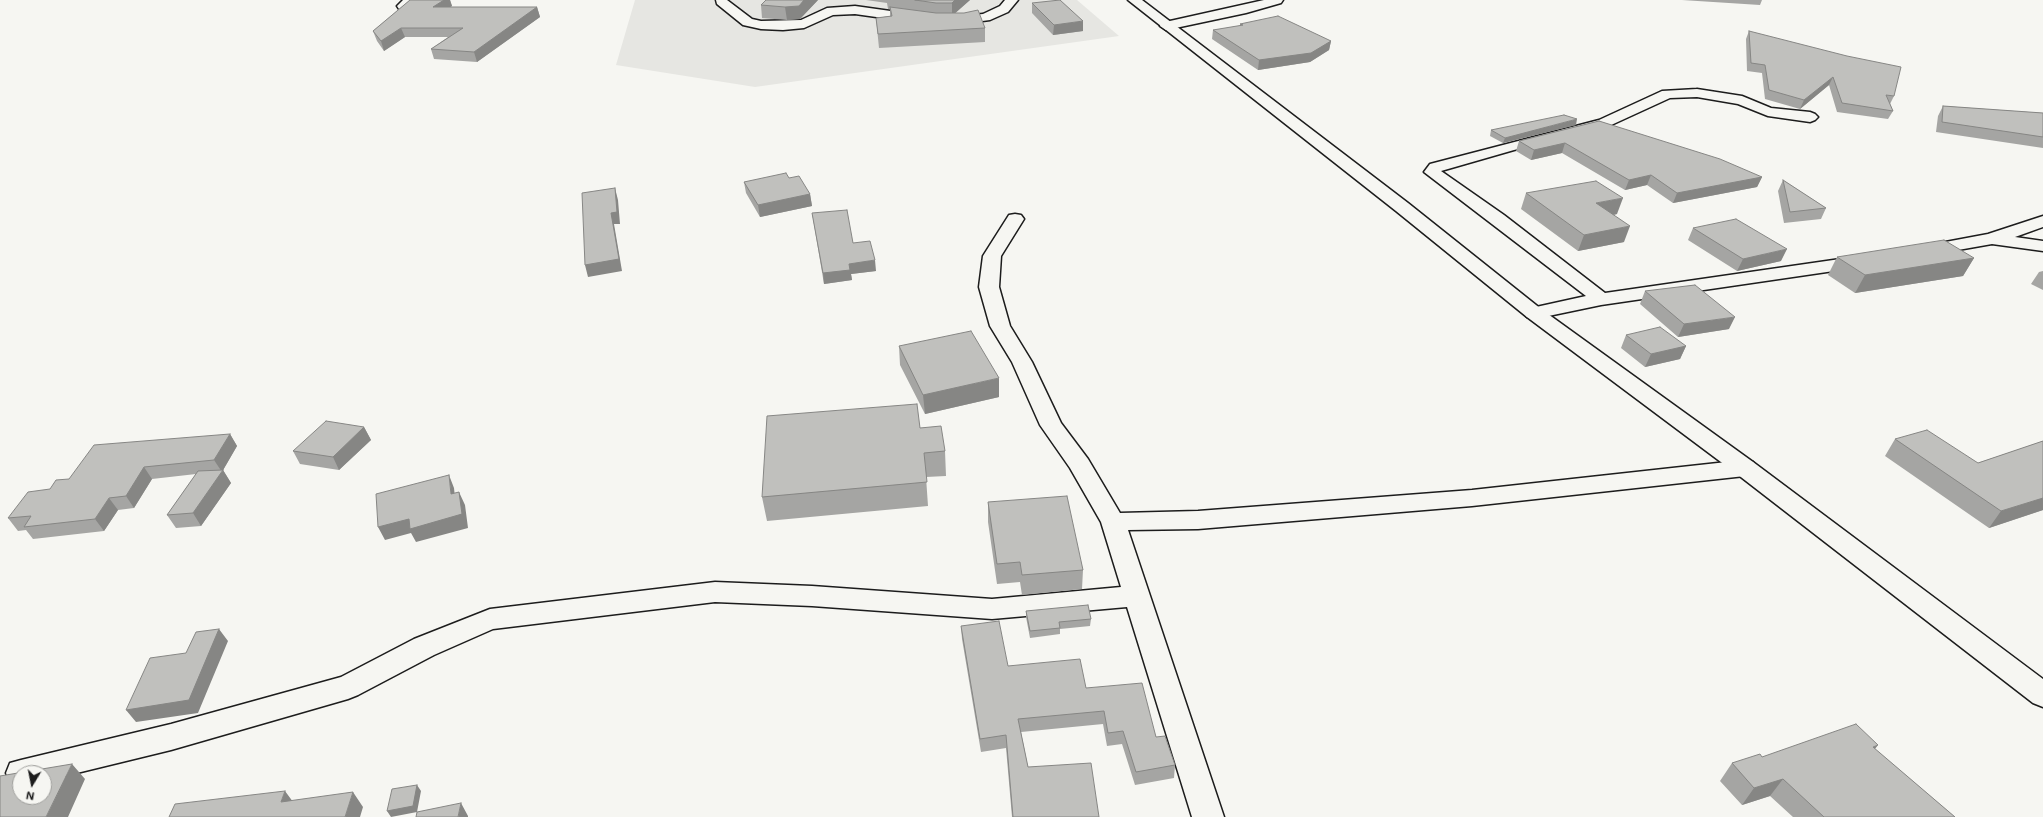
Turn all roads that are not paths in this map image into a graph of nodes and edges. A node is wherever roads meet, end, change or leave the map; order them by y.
1 (1012, 0) edge
2 (1134, 0) edge
3 (1277, 0) edge
4 (721, 1) edge
5 (1166, 26) junction
6 (1810, 117) dead end
7 (1015, 219) dead end
8 (2043, 221) edge
9 (1992, 239) junction
10 (2043, 246) edge
11 (1906, 254) edge
12 (1875, 259) edge
13 (1601, 299) junction
14 (1534, 313) junction
15 (1745, 468) junction
16 (1113, 522) junction
17 (1137, 596) junction
18 (2043, 695) edge
19 (52, 766) edge
20 (12, 775) edge
21 (0, 778) edge
22 (1208, 817) edge

1 - 4 street
2 - 5 street
3 - 5 street
5 - 14 street
6 - 13 street
7 - 16 street
8 - 9 street
9 - 10 street
9 - 11 street
12 - 13 street
13 - 14 street
14 - 15 street
15 - 16 street
15 - 18 street
16 - 17 street
17 - 19 street
17 - 22 street
20 - 21 street

